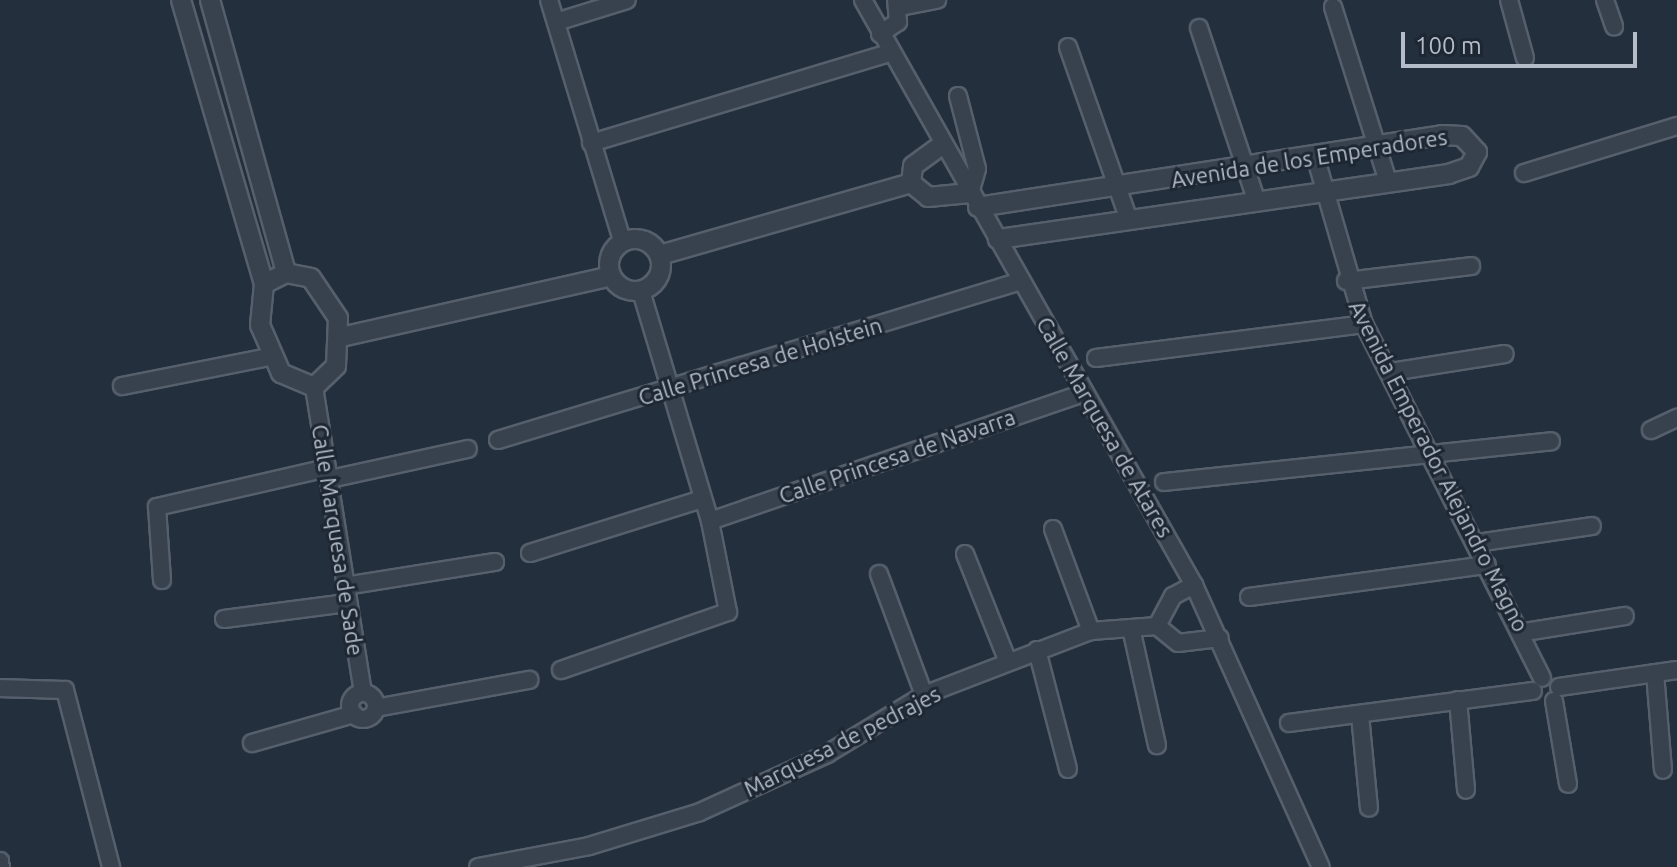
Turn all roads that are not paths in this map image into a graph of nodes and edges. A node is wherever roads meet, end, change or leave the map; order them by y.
1 (181, 0) edge
2 (210, 0) edge
3 (549, 0) edge
4 (627, 0) edge
5 (863, 0) edge
6 (937, 0) edge
7 (1509, 0) edge
8 (1605, 0) edge
9 (898, 4) edge
10 (1333, 7) dead end
11 (556, 22) junction
12 (1614, 26) dead end
13 (1199, 28) dead end
14 (880, 34) junction
15 (1068, 47) dead end
16 (890, 53) junction
17 (1525, 58) dead end
18 (958, 96) dead end
19 (1677, 126) edge
20 (591, 143) junction
21 (942, 145) junction
22 (1378, 147) junction
23 (1316, 159) junction
24 (1247, 165) junction
25 (1524, 173) dead end
26 (1388, 181) junction
27 (911, 183) junction
28 (1119, 187) junction
29 (1324, 191) junction
30 (1256, 199) junction
31 (974, 200) junction
32 (1127, 215) junction
33 (998, 239) junction
34 (622, 241) junction
35 (660, 255) junction
36 (1471, 266) dead end
37 (286, 273) junction
38 (611, 276) junction
39 (1021, 281) junction
40 (1346, 281) junction
41 (264, 284) junction
42 (641, 291) junction
43 (1364, 324) junction
44 (341, 337) junction
45 (1505, 354) dead end
46 (269, 357) junction
47 (1096, 358) dead end
48 (1391, 372) junction
49 (122, 386) dead end
50 (314, 387) junction
51 (671, 388) junction
52 (1084, 393) junction
53 (1677, 418) edge
54 (1651, 430) dead end
55 (498, 440) dead end
56 (1551, 441) dead end
57 (468, 449) dead end
58 (1429, 449) junction
59 (329, 474) junction
60 (1164, 482) dead end
61 (702, 499) junction
62 (710, 521) junction
63 (1592, 526) dead end
64 (1053, 529) dead end
65 (1477, 543) junction
66 (530, 553) dead end
67 (965, 554) dead end
68 (495, 562) dead end
69 (1487, 565) junction
70 (879, 574) dead end
71 (162, 580) dead end
72 (1194, 585) junction
73 (346, 594) junction
74 (1249, 597) dead end
75 (1625, 616) dead end
76 (224, 619) dead end
77 (1157, 626) junction
78 (1131, 628) junction
79 (1091, 631) junction
80 (1525, 632) junction
81 (1220, 638) junction
82 (1037, 650) junction
83 (1008, 662) junction
84 (561, 670) dead end
85 (1677, 670) edge
86 (1655, 673) junction
87 (529, 680) dead end
88 (1538, 684) junction
89 (0, 688) edge
90 (363, 693) junction
91 (1556, 694) junction
92 (924, 695) junction
93 (1458, 700) junction
94 (376, 708) junction
95 (354, 714) junction
96 (1360, 715) junction
97 (1289, 723) dead end
98 (252, 743) dead end
99 (1157, 745) dead end
100 (1068, 769) dead end
101 (1663, 770) dead end
102 (1568, 784) dead end
103 (1466, 790) dead end
104 (1369, 808) dead end
105 (0, 861) edge
106 (1, 867) edge
107 (111, 867) edge
108 (478, 867) edge
109 (1321, 867) edge

1 - 41 street
2 - 37 street
3 - 11 street
4 - 11 street
5 - 14 street, Calle Marquesa de Atares
6 - 9 street
7 - 17 street
8 - 12 street
9 - 14 street
10 - 22 street
11 - 20 street
13 - 24 street
14 - 16 street, Calle Marquesa de Atares
15 - 28 street
16 - 20 street
16 - 21 street, Calle Marquesa de Atares
18 - 31 street
19 - 25 street
20 - 34 street
21 - 27 street
21 - 31 street, Calle Marquesa de Atares
22 - 23 street, Avenida de los Emperadores
22 - 26 street
22 - 26 street, Avenida de los Emperadores
23 - 24 street, Avenida de los Emperadores
23 - 29 street, Avenida Emperador Alejandro Magno
24 - 28 street, Avenida de los Emperadores
24 - 30 street
26 - 29 street, Avenida de los Emperadores
27 - 31 street, Avenida de los Emperadores
27 - 35 street
28 - 31 street, Avenida de los Emperadores
28 - 32 street
29 - 30 street, Avenida de los Emperadores
29 - 40 street, Avenida Emperador Alejandro Magno
30 - 32 street, Avenida de los Emperadores
31 - 33 street, Calle Marquesa de Atares
32 - 33 street, Avenida de los Emperadores
33 - 39 street, Calle Marquesa de Atares
34 - 35 street
34 - 38 street
35 - 42 street
36 - 40 street
37 - 41 street
37 - 44 street
38 - 42 street
38 - 44 street
39 - 51 street, Calle Princesa de HoIstein
39 - 52 street, Calle Marquesa de Atares
40 - 43 street, Avenida Emperador Alejandro Magno
41 - 46 street
42 - 51 street
43 - 47 street
43 - 48 street, Avenida Emperador Alejandro Magno
44 - 50 street
45 - 48 street
46 - 49 street
46 - 50 street
48 - 58 street, Avenida Emperador Alejandro Magno
50 - 59 street, Calle Marquesa de Sade
51 - 55 street, Calle Princesa de HoIstein
51 - 61 street
52 - 62 street, Calle Princesa de Navarra
52 - 72 street, Calle Marquesa de Atares
53 - 54 street
56 - 58 street
57 - 59 street
58 - 60 street
58 - 65 street, Avenida Emperador Alejandro Magno
59 - 71 street
59 - 73 street, Calle Marquesa de Sade
61 - 62 street
61 - 66 street
62 - 84 street
63 - 65 street
64 - 79 street
65 - 69 street, Avenida Emperador Alejandro Magno
67 - 83 street
68 - 73 street
69 - 74 street
69 - 80 street, Avenida Emperador Alejandro Magno
70 - 92 street
72 - 77 street
72 - 81 street, Calle Marquesa de Atares
73 - 76 street
73 - 90 street, Calle Marquesa de Sade
75 - 80 street
77 - 78 street, Marquesa de pedrajes
77 - 81 street
78 - 79 street, Marquesa de pedrajes
78 - 99 street
79 - 82 street, Marquesa de pedrajes
80 - 88 street, Avenida Emperador Alejandro Magno
81 - 109 street, Calle Marquesa de Atares
82 - 83 street, Marquesa de pedrajes
82 - 100 street
83 - 92 street, Marquesa de pedrajes
85 - 86 street
86 - 91 street
86 - 101 street
87 - 94 street
88 - 91 street
88 - 91 street
88 - 93 street
89 - 107 street
90 - 94 street
90 - 95 street
91 - 102 street
92 - 108 street, Marquesa de pedrajes
93 - 96 street
93 - 103 street
94 - 95 street
95 - 98 street
96 - 97 street
96 - 104 street
105 - 106 street

